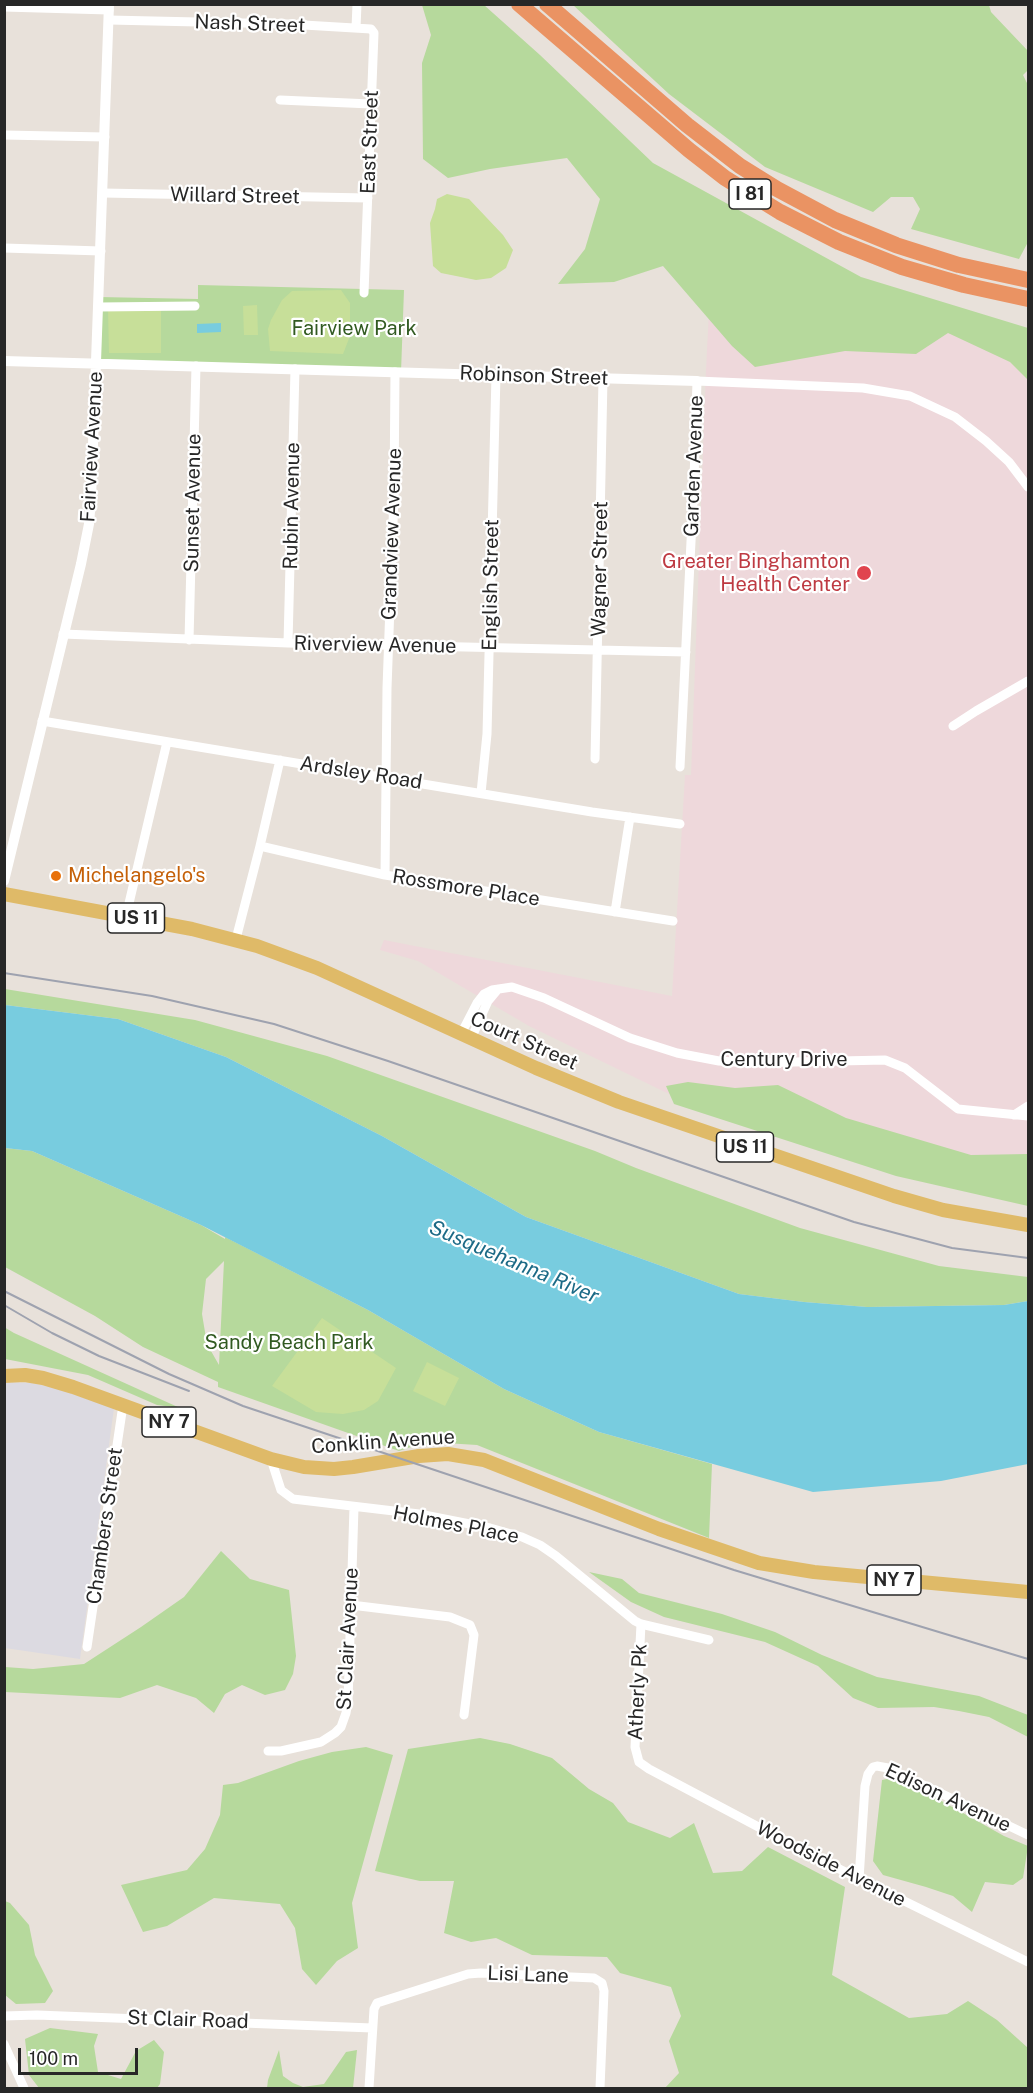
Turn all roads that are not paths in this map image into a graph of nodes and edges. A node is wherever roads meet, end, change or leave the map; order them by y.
1 (357, 4) edge
2 (519, 4) edge
3 (546, 4) edge
4 (4, 8) edge
5 (109, 11) edge
6 (356, 28) junction
7 (280, 100) dead end
8 (371, 104) junction
9 (4, 135) edge
10 (105, 137) junction
11 (103, 193) junction
12 (368, 198) junction
13 (4, 248) edge
14 (101, 251) junction
15 (1029, 280) edge
16 (364, 293) dead end
17 (1029, 298) edge
18 (195, 306) dead end
19 (99, 307) junction
20 (4, 361) edge
21 (96, 363) junction
22 (196, 366) junction
23 (296, 369) junction
24 (395, 372) junction
25 (496, 375) junction
26 (603, 379) junction
27 (697, 381) junction
28 (1028, 487) edge
29 (63, 634) junction
30 (189, 640) junction
31 (288, 643) junction
32 (389, 645) junction
33 (490, 648) junction
34 (598, 650) junction
35 (686, 652) junction
36 (1029, 681) edge
37 (42, 721) junction
38 (953, 726) dead end
39 (166, 742) junction
40 (595, 759) dead end
41 (280, 760) junction
42 (680, 767) dead end
43 (386, 777) junction
44 (481, 793) junction
45 (630, 817) junction
46 (680, 824) dead end
47 (260, 846) junction
48 (385, 875) junction
49 (4, 881) edge
50 (4, 894) edge
51 (615, 912) junction
52 (126, 916) junction
53 (673, 921) dead end
54 (236, 939) junction
55 (466, 1037) junction
56 (1029, 1106) edge
57 (1014, 1115) junction
58 (1029, 1116) edge
59 (1029, 1225) edge
60 (4, 1376) edge
61 (123, 1405) junction
62 (271, 1459) junction
63 (354, 1507) junction
64 (1029, 1592) edge
65 (351, 1605) junction
66 (641, 1624) junction
67 (709, 1640) dead end
68 (87, 1647) dead end
69 (464, 1715) dead end
70 (268, 1751) dead end
71 (638, 1759) joint
72 (1029, 1835) edge
73 (859, 1880) junction
74 (1029, 1962) edge
75 (4, 2016) edge
76 (372, 2028) junction
77 (4, 2044) edge
78 (24, 2088) edge
79 (369, 2088) edge
80 (600, 2088) edge

1 - 6 street
2 - 17 highway, I 81
3 - 15 highway, I 81
4 - 5 street, Nash Street
5 - 6 street, Nash Street
5 - 10 street, Fairview Avenue
6 - 8 street, East Street
7 - 8 street
8 - 12 street, East Street
9 - 10 street
10 - 11 street, Fairview Avenue
11 - 12 street, Willard Street
11 - 14 street, Fairview Avenue
12 - 16 street, East Street
13 - 14 street
14 - 19 street, Fairview Avenue
18 - 19 street
19 - 21 street, Fairview Avenue
20 - 21 street, Robinson Street
21 - 22 street, Robinson Street
21 - 29 street, Fairview Avenue
22 - 23 street, Robinson Street
22 - 30 street, Sunset Avenue
23 - 24 street, Robinson Street
23 - 31 street, Rubin Avenue
24 - 25 street, Robinson Street
24 - 32 street, Grandview Avenue
25 - 26 street, Robinson Street
25 - 33 street, English Street
26 - 27 street, Robinson Street
26 - 34 street, Wagner Street
27 - 28 street, Robinson Street
27 - 35 street, Garden Avenue
29 - 30 street, Riverview Avenue
29 - 37 street, Fairview Avenue
30 - 31 street, Riverview Avenue
31 - 32 street, Riverview Avenue
32 - 33 street, Riverview Avenue
32 - 43 street, Grandview Avenue
33 - 34 street, Riverview Avenue
33 - 44 street, English Street
34 - 35 street, Riverview Avenue
34 - 40 street, Wagner Street
35 - 42 street, Garden Avenue
36 - 38 street
37 - 39 street, Ardsley Road
37 - 49 street, Fairview Avenue
39 - 41 street, Ardsley Road
39 - 52 street
41 - 43 street, Ardsley Road
41 - 47 street
43 - 44 street, Ardsley Road
43 - 48 street, Grandview Avenue
44 - 45 street, Ardsley Road
45 - 46 street, Ardsley Road
45 - 51 street
47 - 48 street, Rossmore Place
47 - 54 street
48 - 51 street, Rossmore Place
50 - 52 main road, Court Street / US 11
51 - 53 street, Rossmore Place
52 - 54 main road, Court Street / US 11
54 - 55 main road, Court Street / US 11
55 - 57 street, Century Drive
55 - 59 main road, Court Street / US 11
56 - 57 street
57 - 58 street, Century Drive
60 - 61 main road, Conklin Avenue / NY 7
61 - 62 main road, Conklin Avenue / NY 7
61 - 68 street, Chambers Street
62 - 63 street, Holmes Place
62 - 64 main road, Conklin Avenue / NY 7
63 - 65 street, St Clair Avenue
63 - 66 street, Holmes Place
65 - 69 street
65 - 70 street, St Clair Avenue
66 - 67 street, Holmes Place
66 - 71 street, Atherly Pk
71 - 73 street, Woodside Avenue
72 - 73 street, Edison Avenue
73 - 74 street, Woodside Avenue
75 - 76 street, St Clair Road
76 - 79 street
76 - 80 street, Lisi Lane
77 - 78 street

